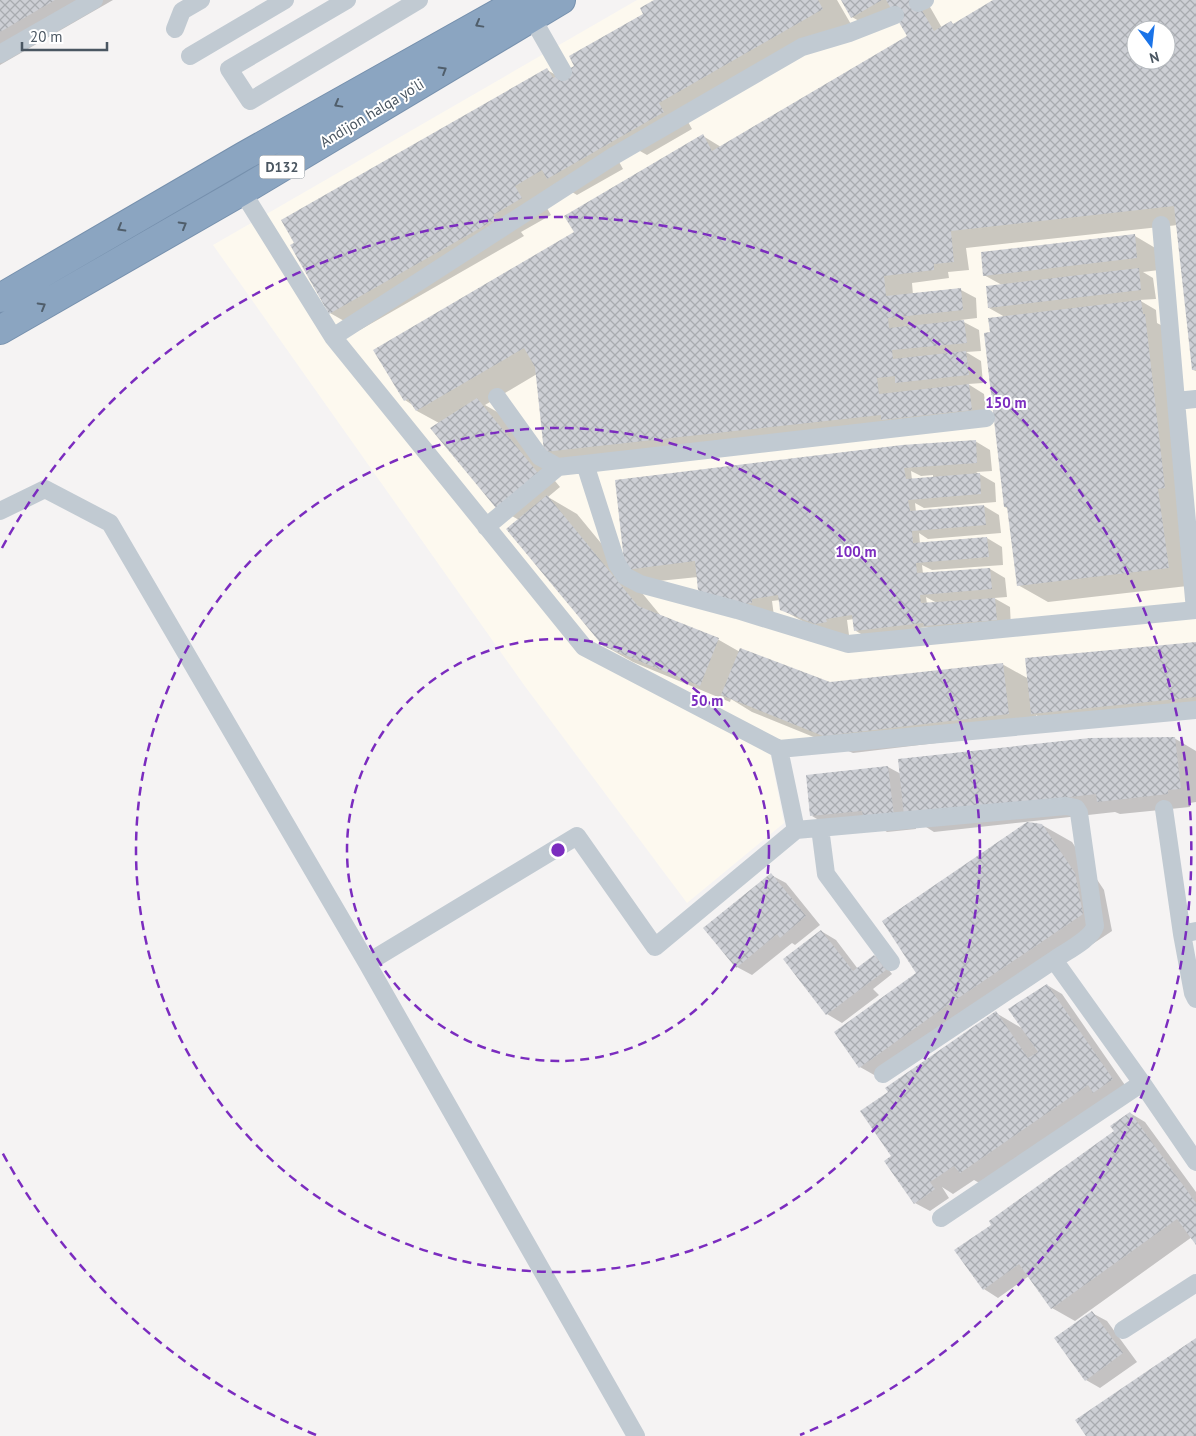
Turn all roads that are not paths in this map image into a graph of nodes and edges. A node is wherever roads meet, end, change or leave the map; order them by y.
1 (94, 0) edge
2 (201, 0) edge
3 (285, 0) edge
4 (347, 0) edge
5 (419, 0) edge
6 (561, 0) edge
7 (178, 6) edge
8 (525, 6) edge
9 (895, 15) dead end
10 (175, 29) dead end
11 (0, 54) edge
12 (190, 56) dead end
13 (563, 72) dead end
14 (242, 191) junction
15 (1161, 225) dead end
16 (0, 298) edge
17 (0, 330) edge
18 (333, 337) junction
19 (497, 397) dead end
20 (1196, 399) edge
21 (1176, 401) junction
22 (986, 418) dead end
23 (585, 464) junction
24 (558, 467) junction
25 (0, 511) edge
26 (486, 527) junction
27 (1196, 610) edge
28 (1196, 710) edge
29 (779, 749) junction
30 (1164, 810) dead end
31 (820, 828) junction
32 (796, 830) junction
33 (1189, 932) edge
34 (1054, 960) junction
35 (891, 962) dead end
36 (367, 963) junction
37 (1196, 999) edge
38 (883, 1074) dead end
39 (1142, 1083) junction
40 (1196, 1162) edge
41 (941, 1218) dead end
42 (1196, 1283) edge
43 (1123, 1330) dead end
44 (636, 1436) edge

1 - 11 lane
2 - 7 lane
3 - 12 lane
4 - 5 lane
6 - 8 highway, Andijon halqa yo‘li / D132
7 - 10 lane
8 - 13 lane
14 -> 8 highway, Andijon halqa yo‘li / D132
8 -> 16 highway, Andijon halqa yo‘li / D132
9 - 18 lane
17 -> 14 highway, Andijon halqa yo‘li / D132
14 - 18 lane
15 - 21 lane
18 - 26 lane
19 - 24 lane
20 - 21 lane
21 - 27 lane
22 - 23 lane
23 - 24 lane
23 - 27 lane
24 - 26 lane
25 - 36 lane
26 - 29 lane
28 - 29 lane
29 - 32 lane
30 - 33 lane
31 - 32 lane
31 - 34 lane
31 - 35 lane
32 - 36 lane
33 - 37 lane
34 - 38 lane
34 - 39 lane
36 - 44 lane
39 - 40 lane
39 - 41 lane
42 - 43 lane

